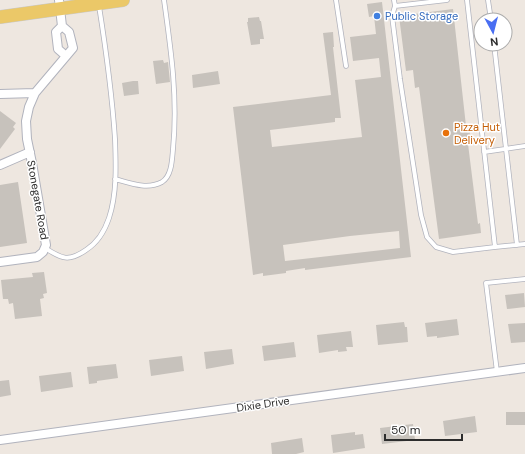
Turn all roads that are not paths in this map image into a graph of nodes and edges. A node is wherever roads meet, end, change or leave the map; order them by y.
1 (123, 0) edge
2 (164, 0) edge
3 (336, 0) edge
4 (394, 0) edge
5 (447, 0) edge
6 (467, 0) edge
7 (488, 0) edge
8 (99, 3) junction
9 (59, 4) edge
10 (395, 6) junction
11 (490, 12) edge
12 (0, 17) edge
13 (62, 26) junction
14 (495, 52) edge
15 (66, 56) junction
16 (346, 66) dead end
17 (36, 93) junction
18 (0, 94) edge
19 (525, 146) edge
20 (506, 149) junction
21 (30, 152) junction
22 (484, 152) junction
23 (0, 165) edge
24 (115, 179) junction
25 (525, 244) edge
26 (517, 245) junction
27 (495, 247) junction
28 (45, 248) junction
29 (0, 262) edge
30 (525, 279) edge
31 (525, 368) edge
32 (497, 372) junction
33 (0, 440) edge

1 - 8 main road
2 - 24 lane
3 - 16 lane
4 - 10 lane
5 - 10 lane
6 - 22 lane
7 - 11 lane
8 - 9 main road
8 - 24 lane
9 - 12 main road
9 - 13 street, Stonegate Road
10 - 27 lane
13 - 15 street, Stonegate Road
13 - 15 street, Stonegate Road
14 - 20 lane
15 - 17 street, Stonegate Road
17 - 18 street
17 - 21 street, Stonegate Road
19 - 20 lane
20 - 22 lane
20 - 26 lane
21 - 23 street, Stonegate Road
21 - 28 street, Stonegate Road
22 - 27 lane
24 - 28 lane
25 - 26 lane
26 - 27 lane
28 - 29 street
30 - 32 lane
31 - 32 street, Dixie Drive
32 - 33 street, Dixie Drive

